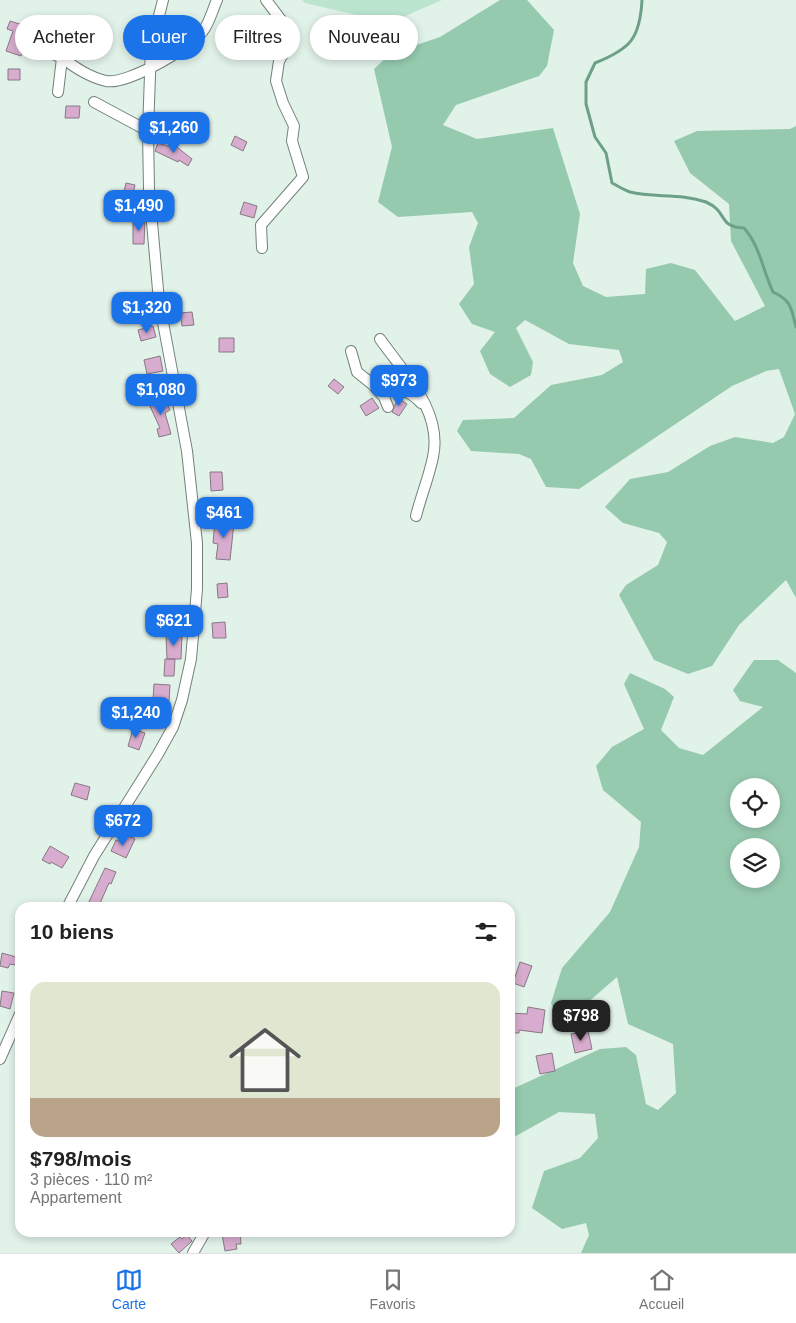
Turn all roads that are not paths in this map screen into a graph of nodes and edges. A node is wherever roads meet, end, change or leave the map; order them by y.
1 (162, 0) edge
2 (217, 0) edge
3 (266, 0) edge
4 (62, 60) edge
5 (65, 60) edge
6 (150, 68) junction
7 (58, 92) dead end
8 (94, 102) dead end
9 (148, 130) junction
10 (262, 248) dead end
11 (380, 339) dead end
12 (351, 351) dead end
13 (368, 380) junction
14 (388, 407) dead end
15 (429, 411) junction
16 (416, 516) dead end
17 (70, 902) edge
18 (15, 1025) edge
19 (0, 1059) edge
20 (202, 1237) edge
21 (192, 1253) edge

1 - 6 street
2 - 6 street
3 - 10 street
4 - 7 street
5 - 6 street
6 - 9 street
8 - 9 street
9 - 17 street
11 - 15 street
12 - 13 street
13 - 14 street
13 - 15 street
15 - 16 street
18 - 19 street
20 - 21 street

